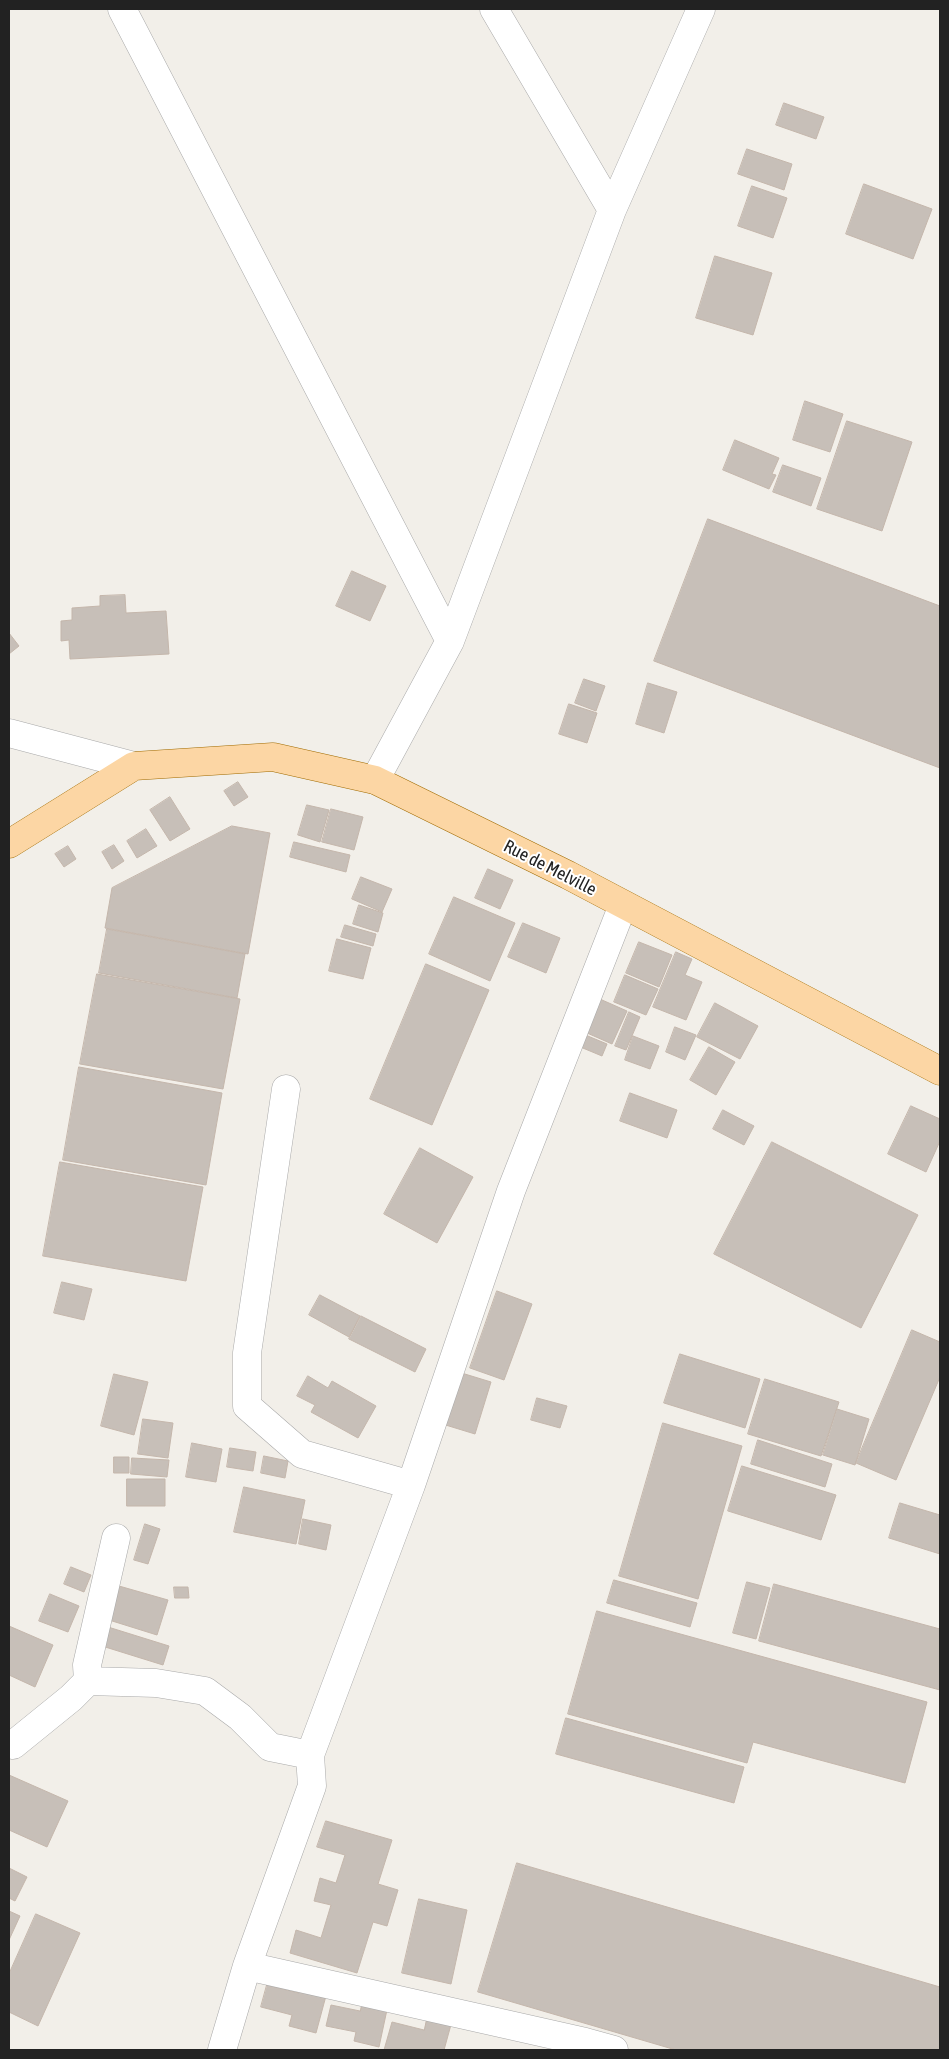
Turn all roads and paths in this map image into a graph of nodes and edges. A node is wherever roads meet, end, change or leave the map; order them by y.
1 (122, 9) edge
2 (494, 9) edge
3 (701, 9) edge
4 (612, 210) junction
5 (450, 641) junction
6 (9, 733) edge
7 (134, 766) junction
8 (375, 780) junction
9 (9, 844) edge
10 (623, 905) junction
11 (940, 1071) edge
12 (286, 1089) dead end
13 (411, 1485) junction
14 (116, 1538) dead end
15 (88, 1682) junction
16 (13, 1745) dead end
17 (310, 1755) junction
18 (247, 1966) junction
19 (222, 2050) edge
20 (614, 2050) edge

1 - 5 street
2 - 4 street
3 - 4 street
4 - 5 street
5 - 8 street
6 - 7 street
7 - 8 main road, Rue de Melville
7 - 9 main road
8 - 10 main road, Rue de Melville
10 - 11 main road, Rue de Melville
10 - 13 street
12 - 13 street
13 - 17 street
14 - 15 street
15 - 16 street
15 - 17 street
17 - 18 street
18 - 19 street
18 - 20 street

